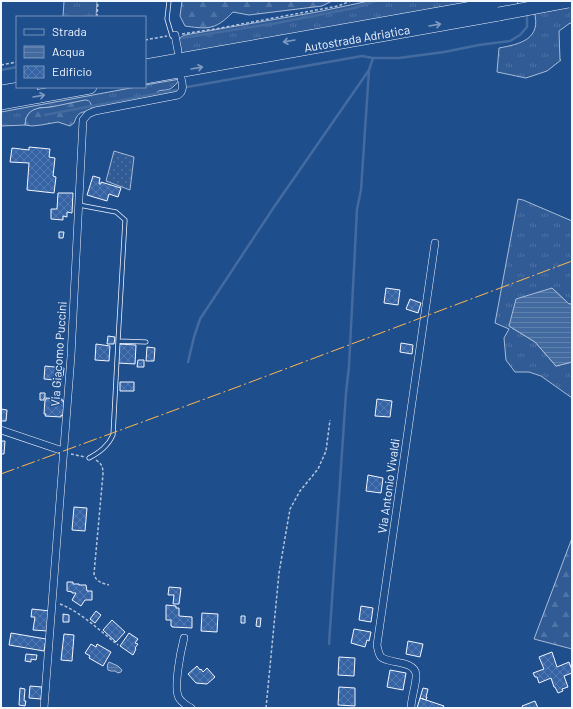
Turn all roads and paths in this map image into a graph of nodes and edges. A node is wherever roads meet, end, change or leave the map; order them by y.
1 (98, 1) edge
2 (169, 1) edge
3 (351, 1) edge
4 (510, 1) edge
5 (568, 1) edge
6 (496, 9) junction
7 (97, 16) edge
8 (174, 35) junction
9 (146, 40) edge
10 (178, 50) dead end
11 (16, 62) edge
12 (1, 65) edge
13 (146, 66) edge
14 (146, 77) edge
15 (181, 78) dead end
16 (25, 88) edge
17 (84, 88) edge
18 (1, 92) edge
19 (1, 103) edge
20 (79, 205) junction
21 (436, 243) dead end
22 (118, 341) junction
23 (146, 342) dead end
24 (330, 420) dead end
25 (1, 430) edge
26 (63, 452) junction
27 (89, 458) junction
28 (109, 585) dead end
29 (52, 601) junction
30 (184, 638) dead end
31 (118, 645) dead end
32 (44, 708) edge
33 (191, 708) edge
34 (266, 708) edge
35 (411, 708) edge

1 - 7 path
2 - 8 lane
3 - 8 path
4 - 6 highway, Autostrada Adriatica
5 - 6 highway, Autostrada Adriatica, bridge
6 -> 13 highway, Autostrada Adriatica
14 -> 6 highway, Autostrada Adriatica
8 - 9 path
8 - 10 street
11 - 12 path
15 - 20 street, Via Giacomo Puccini
16 - 18 highway
19 -> 17 highway
20 - 22 lane
20 - 26 street, Via Giacomo Puccini
21 - 35 street, Via Antonio Vivaldi
22 - 23 lane
22 - 27 lane
24 - 34 path
25 - 26 street
26 - 27 path
26 - 29 street, Via Giacomo Puccini
27 - 28 path
29 - 31 path
29 - 32 street, Via Giacomo Puccini
30 - 33 street

